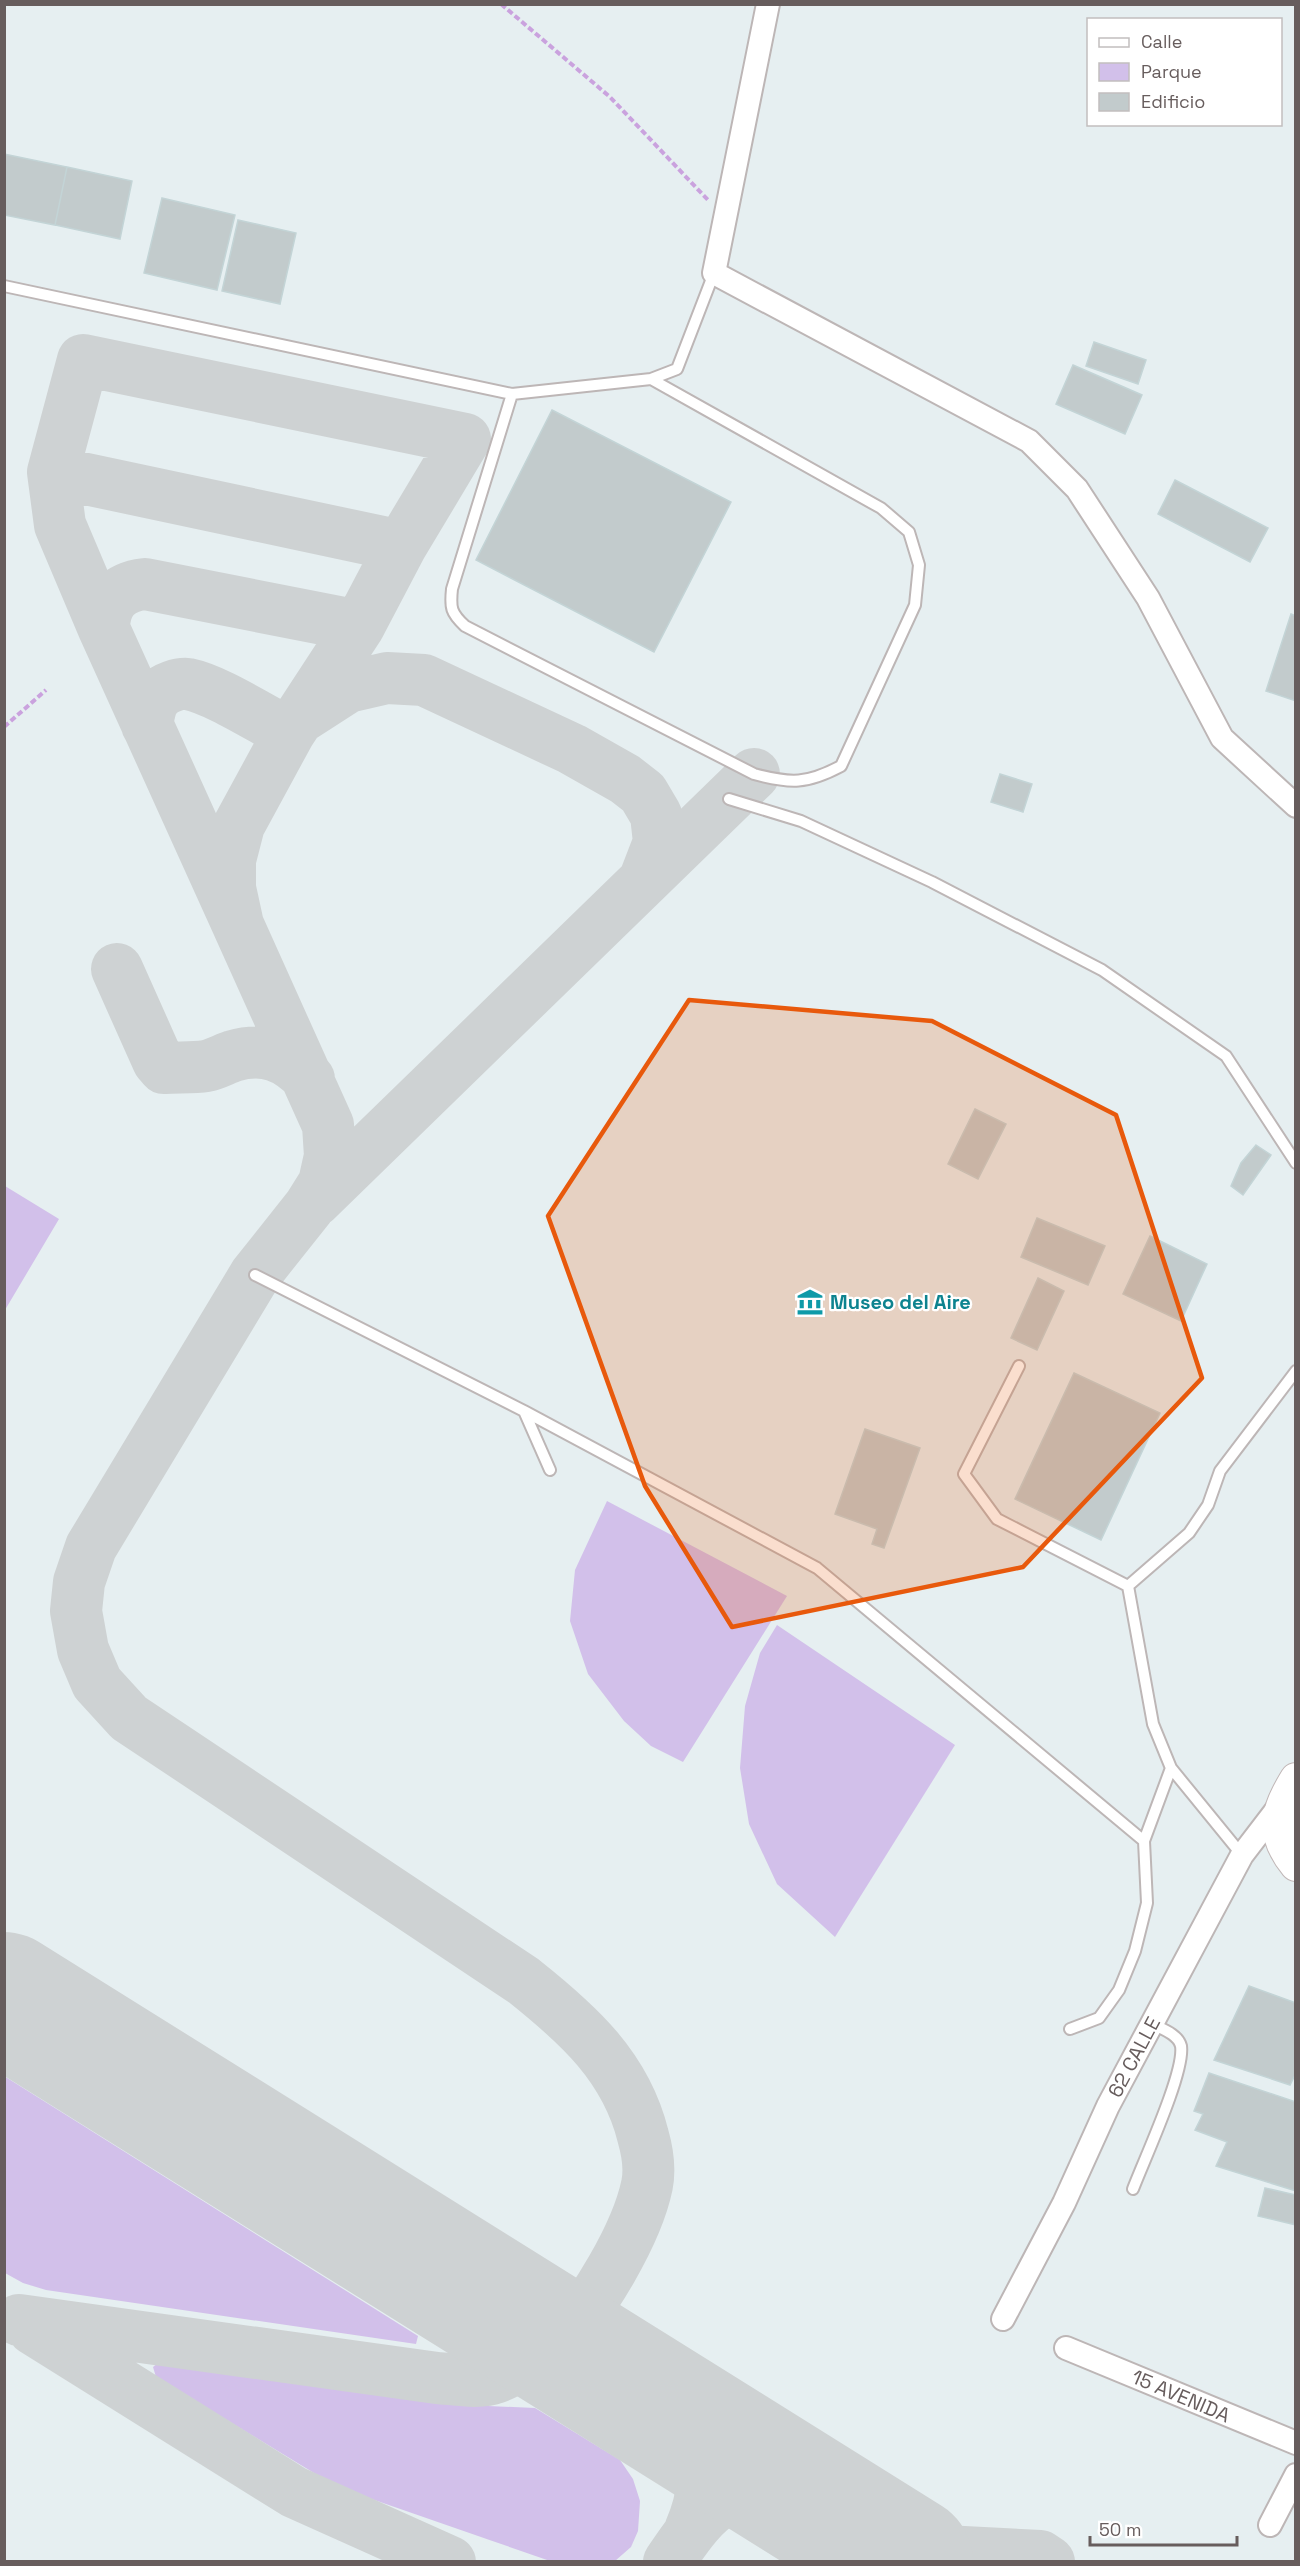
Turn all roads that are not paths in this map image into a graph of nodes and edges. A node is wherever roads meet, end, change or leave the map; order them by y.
1 (768, 4) edge
2 (714, 273) junction
3 (5, 285) edge
4 (651, 379) junction
5 (512, 394) junction
6 (729, 799) dead end
7 (1296, 806) edge
8 (1296, 1163) edge
9 (255, 1275) dead end
10 (1019, 1366) dead end
11 (1296, 1371) edge
12 (524, 1411) junction
13 (550, 1470) dead end
14 (1128, 1586) junction
15 (1171, 1768) junction
16 (1288, 1792) edge
17 (1144, 1841) junction
18 (1242, 1855) junction
19 (1296, 1865) edge
20 (1152, 2024) junction
21 (1070, 2029) dead end
22 (1133, 2189) dead end
23 (1003, 2319) dead end
24 (1066, 2348) dead end
25 (1296, 2443) edge
26 (1296, 2475) edge
27 (1270, 2525) dead end

1 - 2 street
2 - 4 lane
2 - 7 street
3 - 5 lane
4 - 5 lane
4 - 5 lane
6 - 8 lane
9 - 12 lane
10 - 14 lane
11 - 14 lane
12 - 13 lane
12 - 17 lane
14 - 15 lane
15 - 17 lane
15 - 18 lane
16 - 18 street, 62 CALLE
16 - 19 main road
17 - 21 lane
18 - 20 street, 62 CALLE
20 - 22 lane
20 - 23 street, 62 CALLE
24 - 25 street, 15 AVENIDA
26 - 27 street

